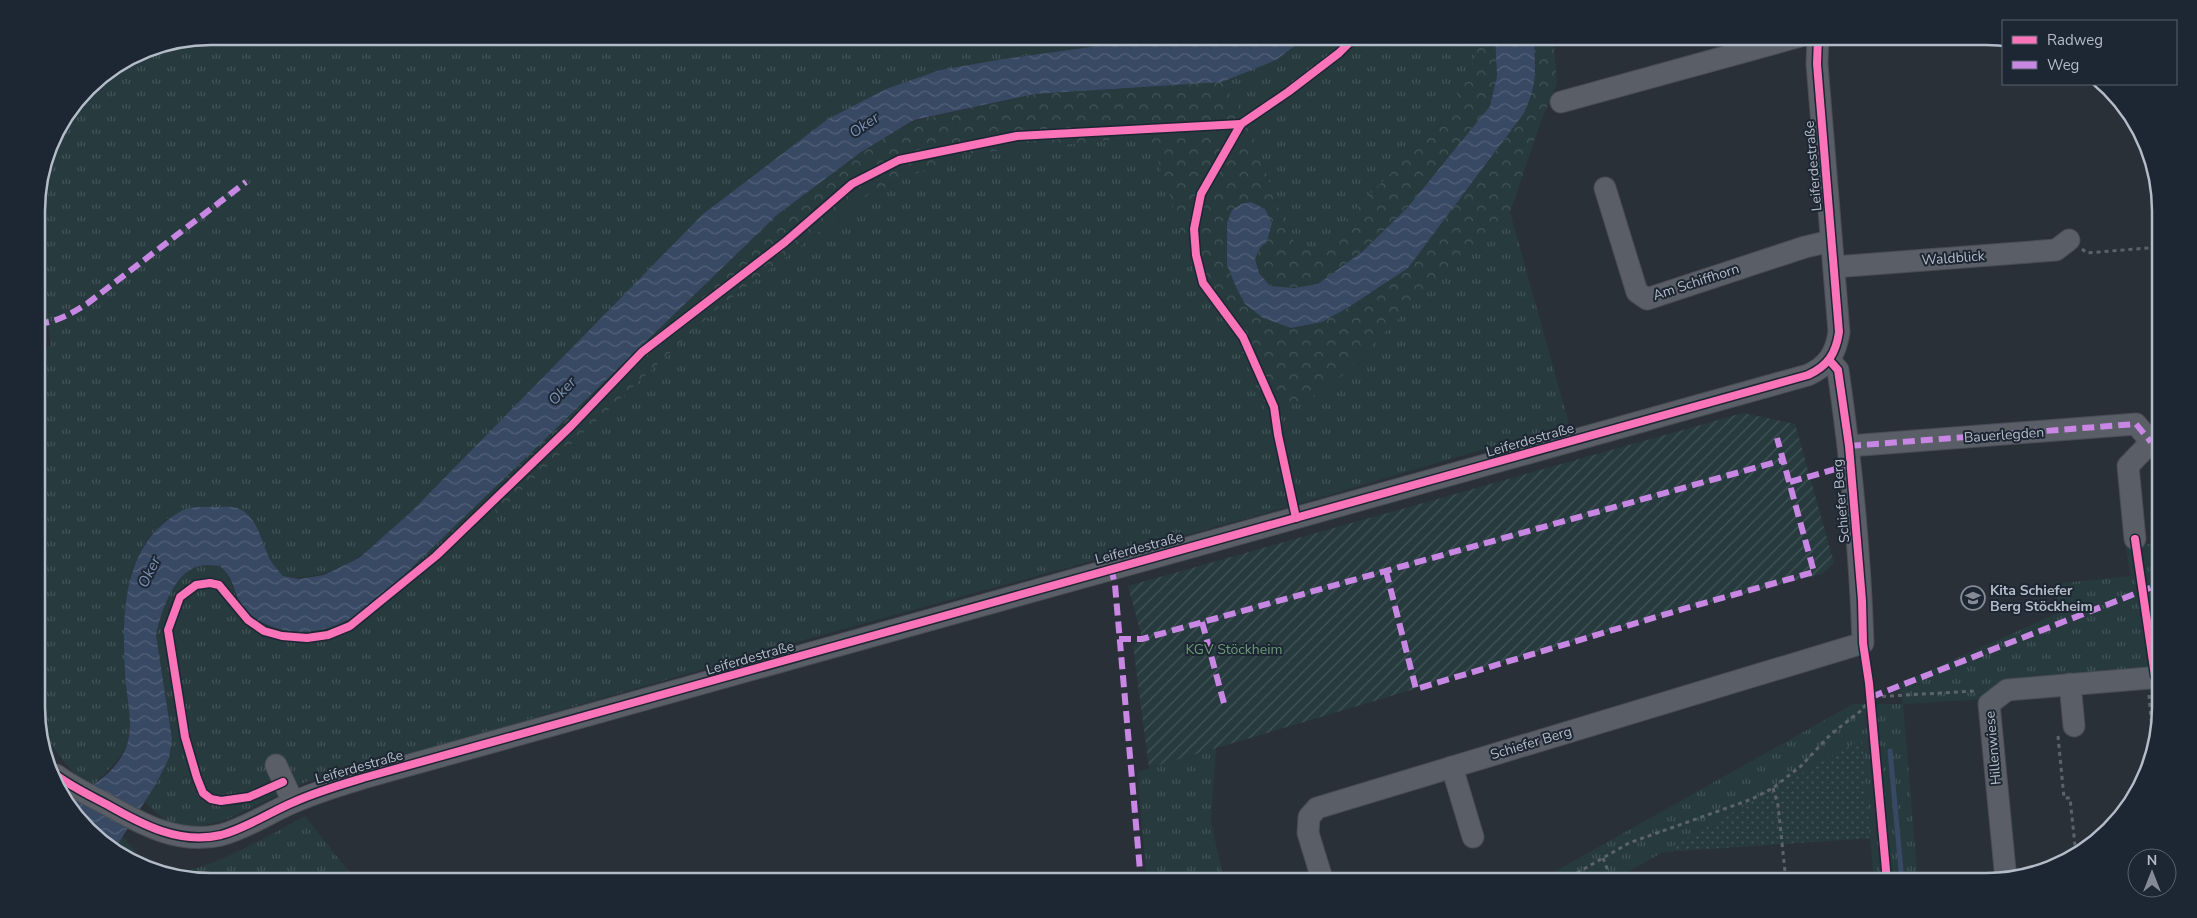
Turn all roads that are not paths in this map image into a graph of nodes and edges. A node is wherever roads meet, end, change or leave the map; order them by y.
1 (1768, 45) edge
2 (1818, 45) edge
3 (1560, 102) dead end
4 (1605, 188) dead end
5 (2070, 240) road end
6 (1831, 242) junction
7 (1834, 267) junction
8 (1830, 361) junction
9 (1849, 446) junction
10 (2134, 539) dead end
11 (2152, 677) edge
12 (2070, 684) junction
13 (2066, 729) road end
14 (276, 765) dead end
15 (1452, 767) junction
16 (61, 778) edge
17 (293, 802) junction
18 (1473, 837) dead end
19 (2005, 872) edge
20 (1320, 873) edge

1 - 3 street
2 - 6 street, Leiferdestraße
4 - 6 street, Am Schiffhorn
5 - 7 street, Waldblick
6 - 7 street, Leiferdestraße
7 - 8 street, Leiferdestraße
8 - 9 street, Schiefer Berg
8 - 17 street, Leiferdestraße
9 - 10 street, Bauerlegden
9 - 15 street, Schiefer Berg
11 - 12 street, Hillenwiese
12 - 13 street
12 - 19 street, Hillenwiese
14 - 17 street
15 - 18 street
15 - 20 street, Schiefer Berg
16 - 17 street, Leiferdestraße

